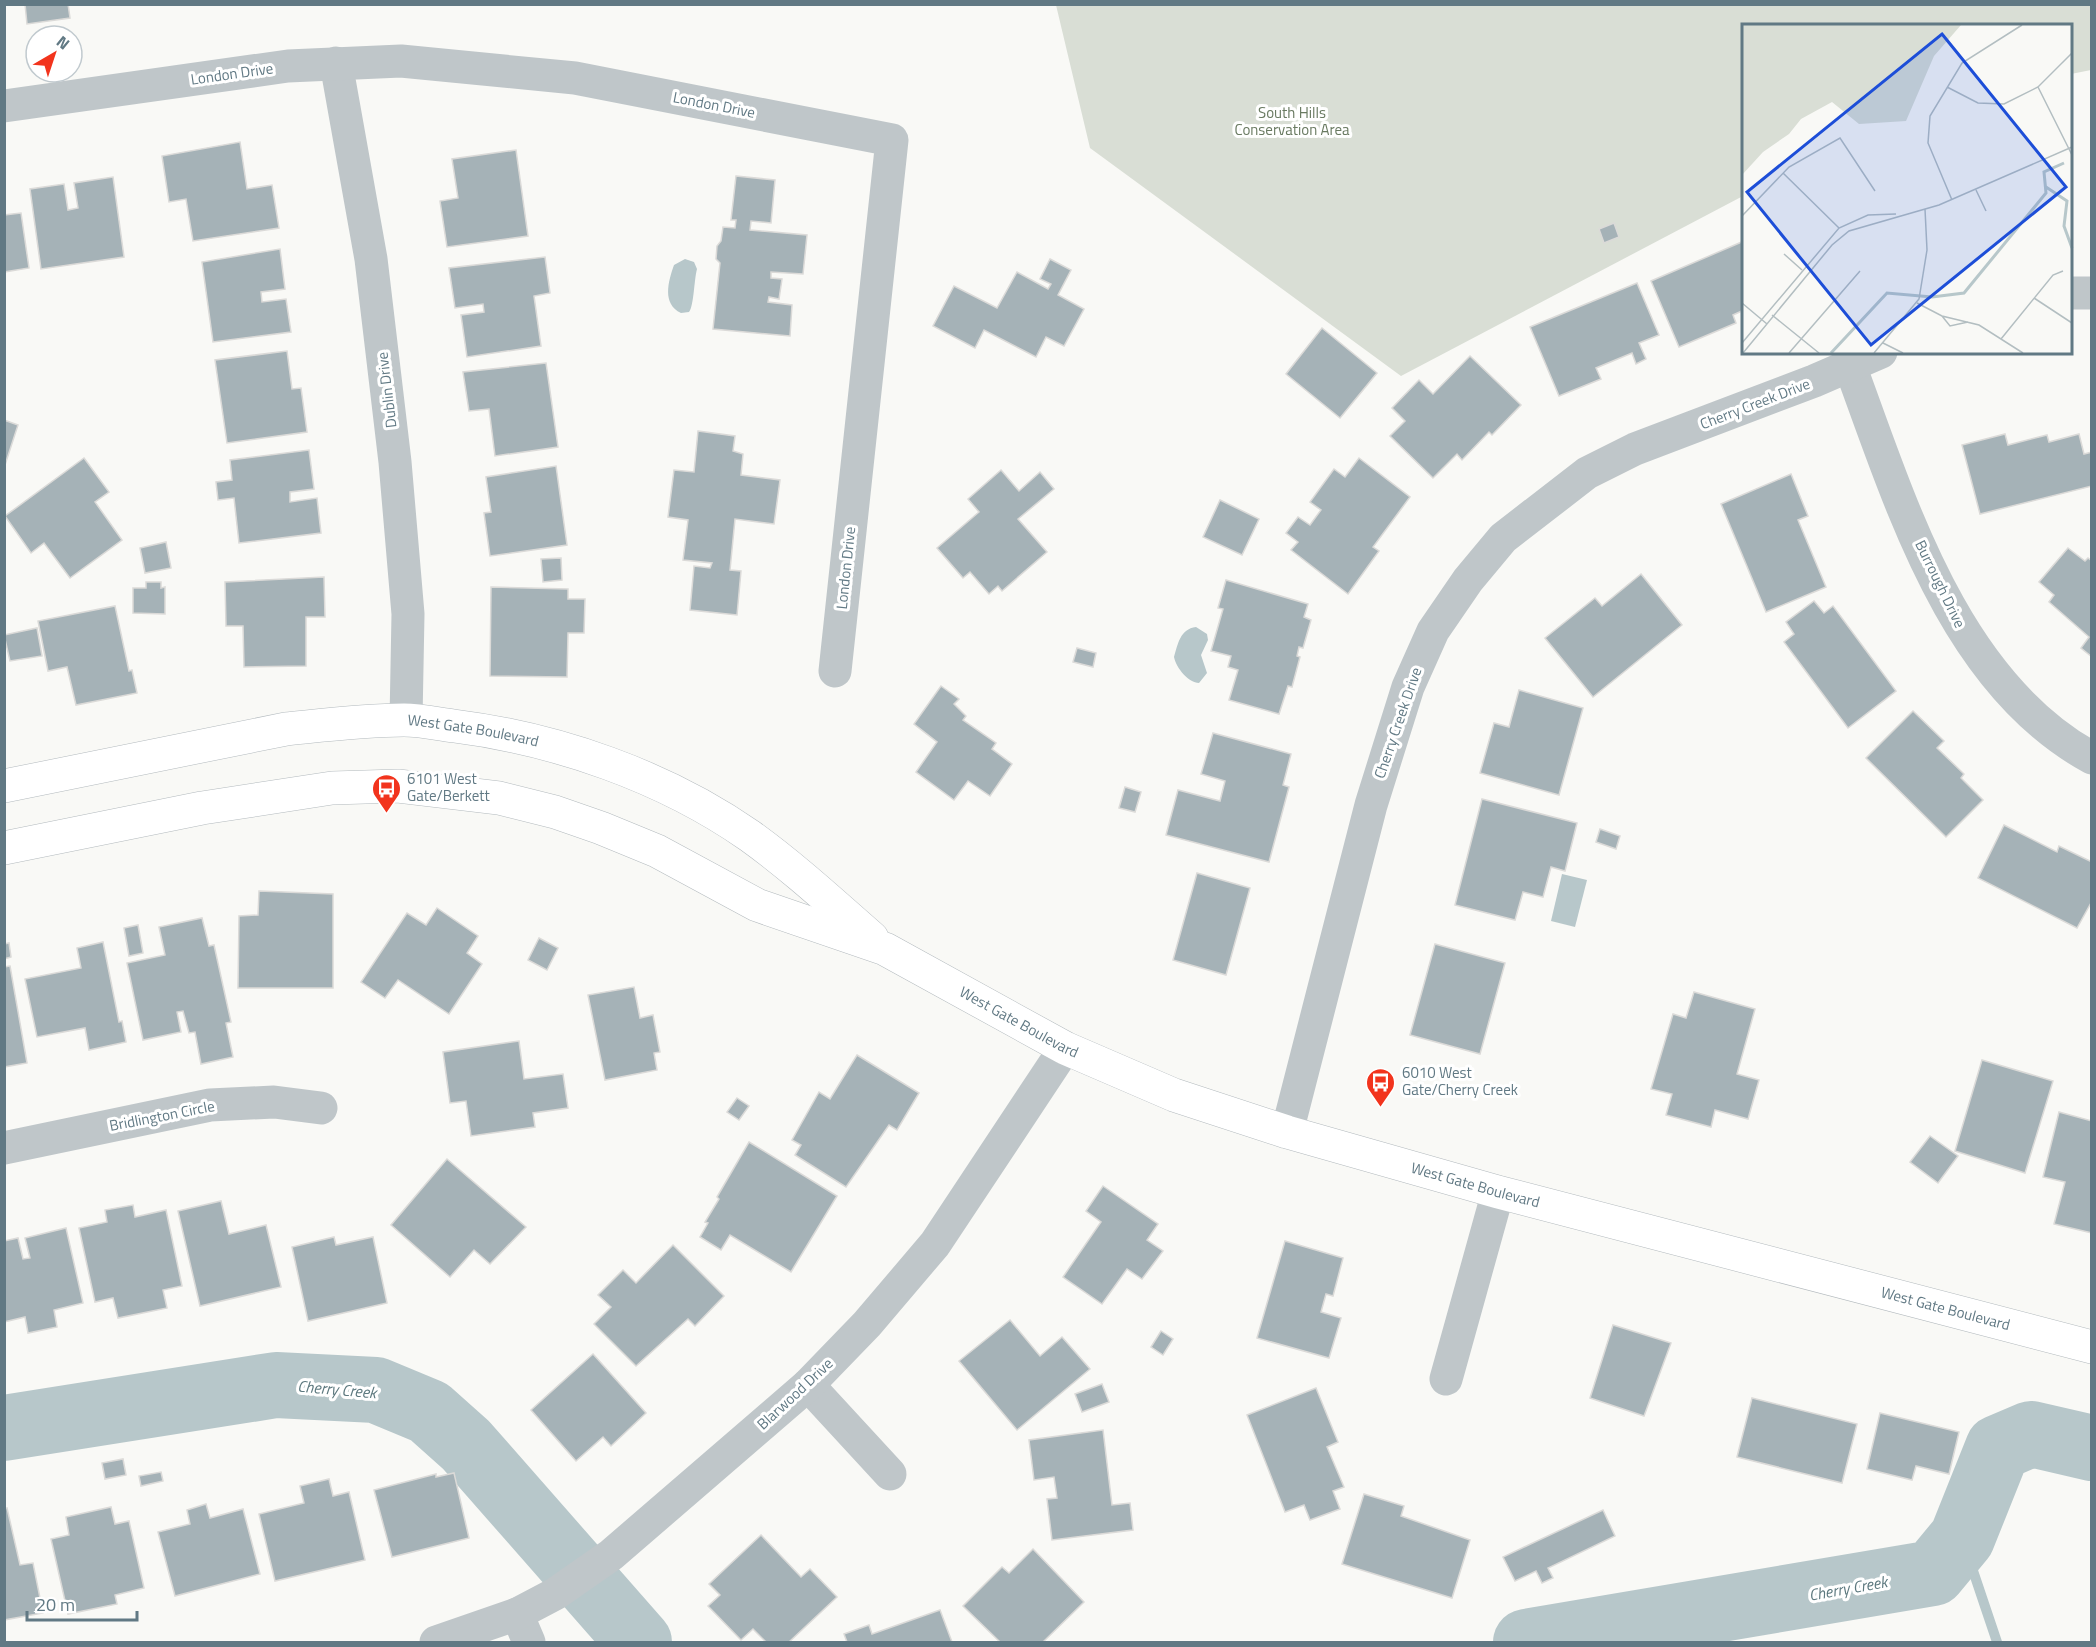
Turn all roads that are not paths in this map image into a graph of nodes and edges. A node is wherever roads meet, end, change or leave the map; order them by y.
1 (336, 63) junction
2 (4, 106) edge
3 (2072, 293) edge
4 (2091, 293) edge
5 (1877, 354) edge
6 (1850, 366) junction
7 (835, 671) dead end
8 (406, 720) junction
9 (2091, 758) edge
10 (4, 786) edge
11 (4, 848) edge
12 (885, 949) junction
13 (1065, 1048) junction
14 (321, 1108) dead end
15 (1287, 1132) junction
16 (4, 1148) edge
17 (1498, 1192) junction
18 (2091, 1347) edge
19 (1446, 1379) dead end
20 (808, 1385) junction
21 (890, 1474) dead end
22 (523, 1628) edge
23 (436, 1642) edge

1 - 2 street, London Drive
1 - 7 street, London Drive
1 - 8 street, Dublin Drive
3 - 4 street
5 - 6 street, Cherry Creek Drive
6 - 9 street, Burrough Drive
6 - 15 street, Cherry Creek Drive
8 - 10 main road, West Gate Boulevard
8 - 12 main road, West Gate Boulevard
11 - 12 main road, West Gate Boulevard
12 - 13 main road, West Gate Boulevard
13 - 15 main road, West Gate Boulevard
13 - 20 street, Blarwood Drive
14 - 16 street, Bridlington Circle
15 - 17 main road, West Gate Boulevard
17 - 18 main road, West Gate Boulevard
17 - 19 street
20 - 21 street
20 - 22 street, Blarwood Drive
22 - 23 street, Blarwood Drive

